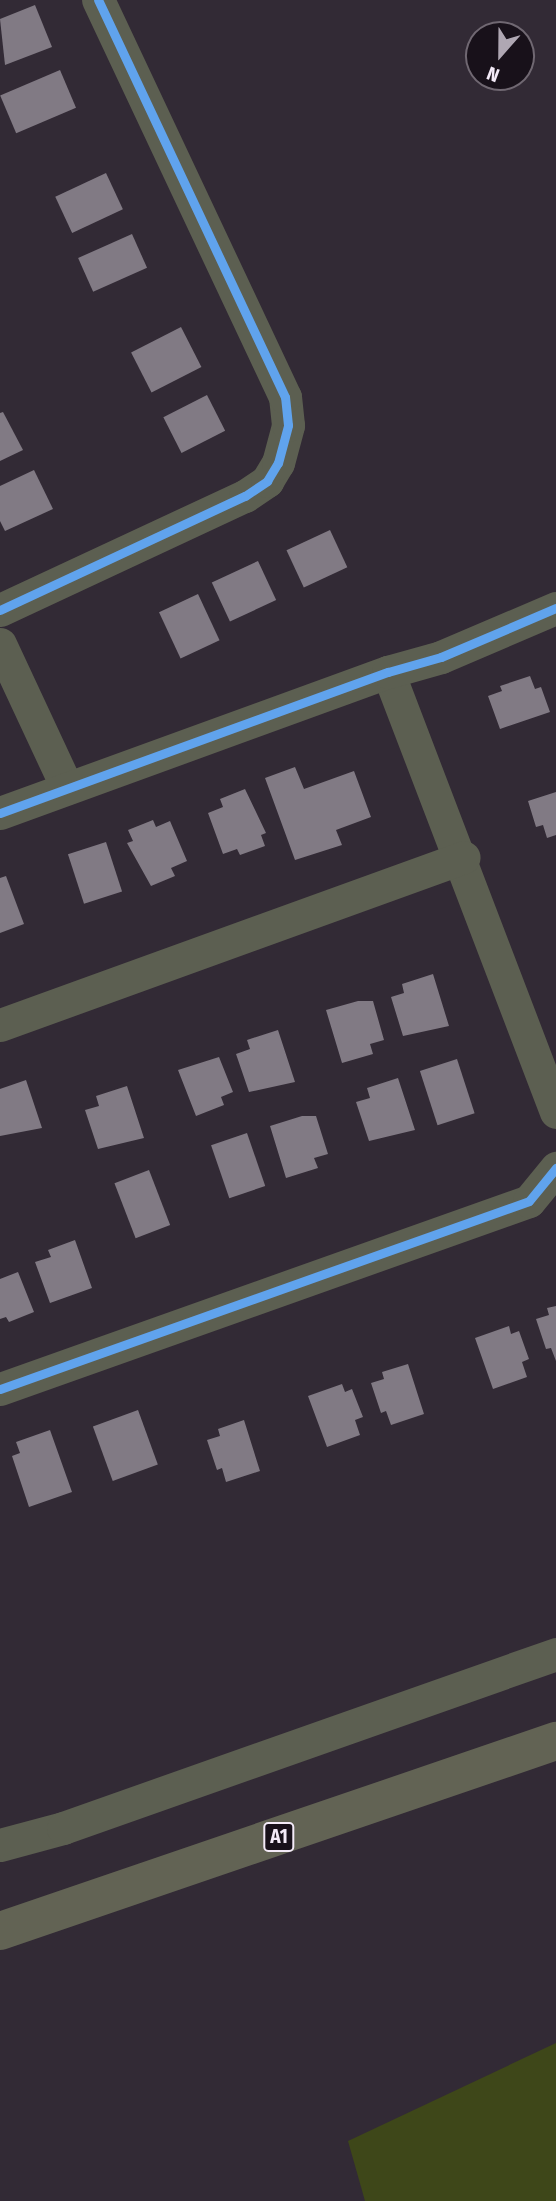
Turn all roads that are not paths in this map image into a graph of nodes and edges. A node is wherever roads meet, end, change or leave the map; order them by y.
1 (98, 0) edge
2 (556, 608) edge
3 (0, 610) edge
4 (0, 644) edge
5 (388, 671) junction
6 (67, 788) junction
7 (0, 813) edge
8 (463, 857) junction
9 (0, 1025) edge
10 (556, 1112) edge
11 (556, 1168) edge
12 (0, 1389) edge
13 (556, 1654) edge
14 (556, 1741) edge
15 (0, 1845) edge
16 (0, 1931) edge

1 - 3 street
2 - 5 street
4 - 6 street
5 - 6 street
5 - 8 street
6 - 7 street
8 - 9 street
8 - 10 street
11 - 12 street
13 - 15 street
14 - 16 highway, A1

